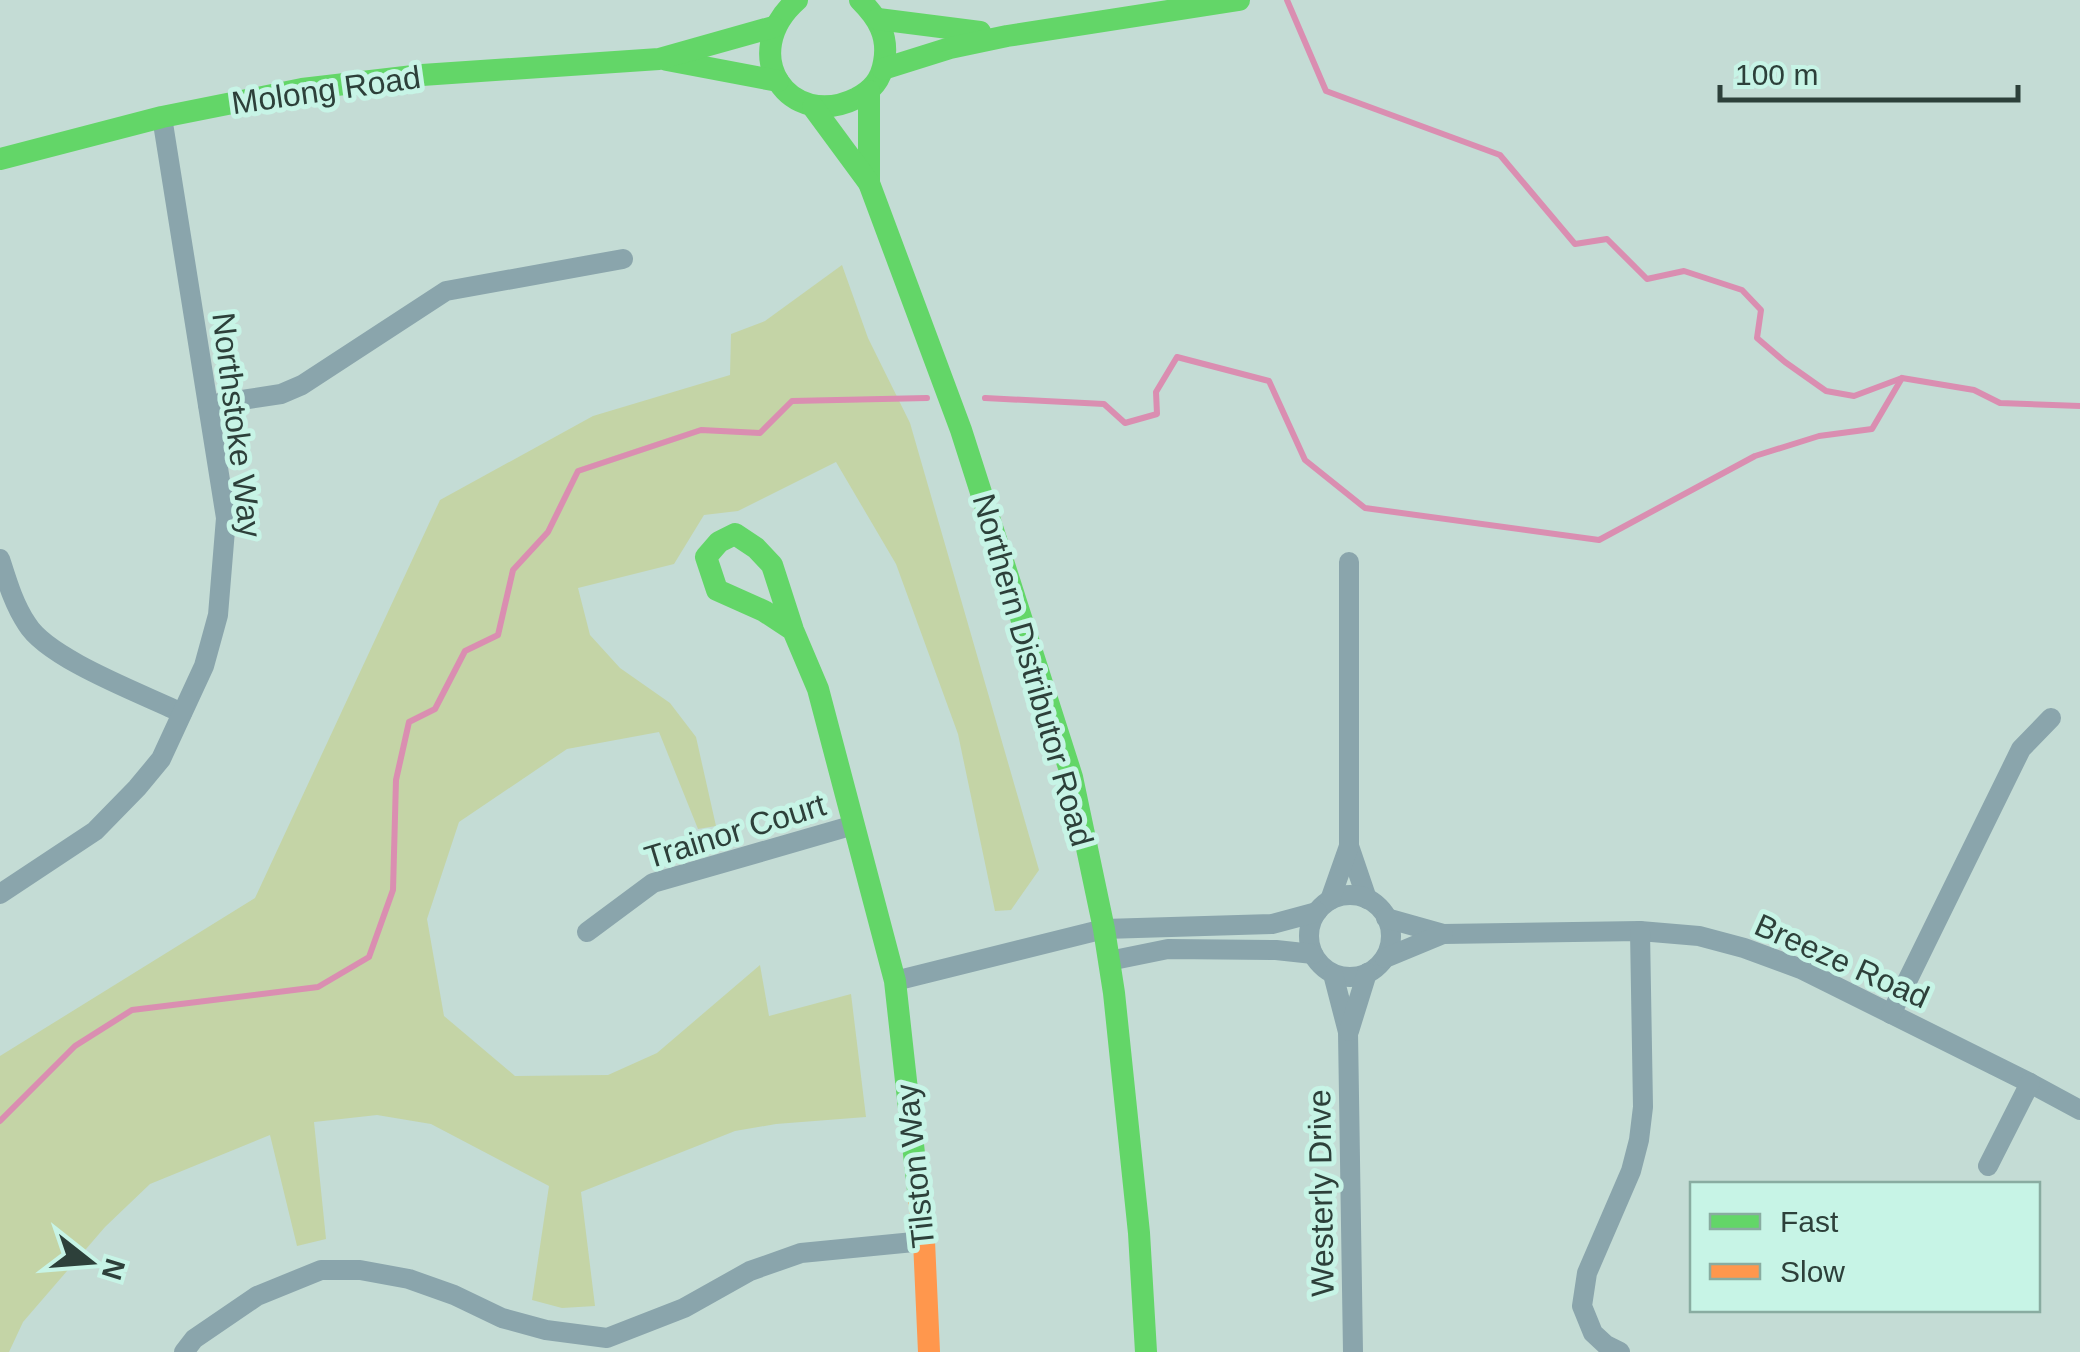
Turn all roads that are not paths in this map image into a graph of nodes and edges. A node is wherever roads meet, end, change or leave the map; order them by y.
1 (860, 0) edge
2 (1239, 0) edge
3 (783, 10) edge
4 (878, 19) junction
5 (1007, 36) junction
6 (659, 59) junction
7 (883, 69) junction
8 (778, 81) junction
9 (869, 91) junction
10 (812, 107) junction
11 (162, 117) junction
12 (0, 160) edge
13 (869, 183) junction
14 (623, 259) dead end
15 (208, 406) junction
16 (0, 559) edge
17 (1349, 562) dead end
18 (793, 630) dead end
19 (182, 713) junction
20 (2052, 718) dead end
21 (854, 826) junction
22 (1349, 846) junction
23 (0, 894) edge
24 (1367, 899) junction
25 (1324, 906) junction
26 (1386, 918) junction
27 (1104, 929) junction
28 (588, 932) dead end
29 (1640, 932) junction
30 (1442, 934) junction
31 (1313, 954) junction
32 (1385, 958) junction
33 (1109, 960) junction
34 (1367, 973) junction
35 (1333, 974) junction
36 (896, 981) junction
37 (1891, 1014) junction
38 (1348, 1032) junction
39 (2030, 1083) junction
40 (2080, 1110) edge
41 (1988, 1166) dead end
42 (924, 1241) junction
43 (184, 1352) edge
44 (929, 1352) edge
45 (1146, 1352) edge
46 (1354, 1352) edge
47 (1620, 1352) edge

1 - 4 main road
2 - 5 main road
3 - 6 main road, Molong Road
3 - 8 main road
4 - 5 main road
4 - 7 main road
5 - 7 main road
6 - 8 main road, Molong Road
6 - 11 main road, Molong Road
7 - 9 main road
8 - 10 main road, Northern Distributor Road
9 - 10 main road
9 - 13 main road, Northern Distributor Road
10 - 13 main road, Northern Distributor Road
11 - 12 main road, Molong Road
11 - 15 street, Northstoke Way
13 - 27 main road, Northern Distributor Road
14 - 15 street
15 - 19 street, Northstoke Way
16 - 19 street
17 - 22 street
18 - 21 main road, Tilston Way
19 - 23 street, Northstoke Way
20 - 37 street
21 - 28 street, Trainor Court
21 - 36 main road, Tilston Way
22 - 24 street
22 - 25 street
24 - 25 street
24 - 26 street
25 - 27 street
25 - 31 street
26 - 30 street, Breeze Road
26 - 32 street
27 - 33 main road, Northern Distributor Road
27 - 36 street
29 - 30 street, Breeze Road
29 - 37 street, Breeze Road
29 - 47 street
30 - 32 street, Breeze Road
31 - 33 street
31 - 35 street
32 - 34 street
33 - 45 main road, Northern Distributor Road
34 - 35 street
34 - 38 street, Westerly Drive
35 - 38 street, Westerly Drive
36 - 42 main road, Tilston Way
37 - 39 street, Breeze Road
38 - 46 street, Westerly Drive
39 - 40 street, Breeze Road
39 - 41 street
42 - 43 street
42 - 44 main road, Tilston Way

